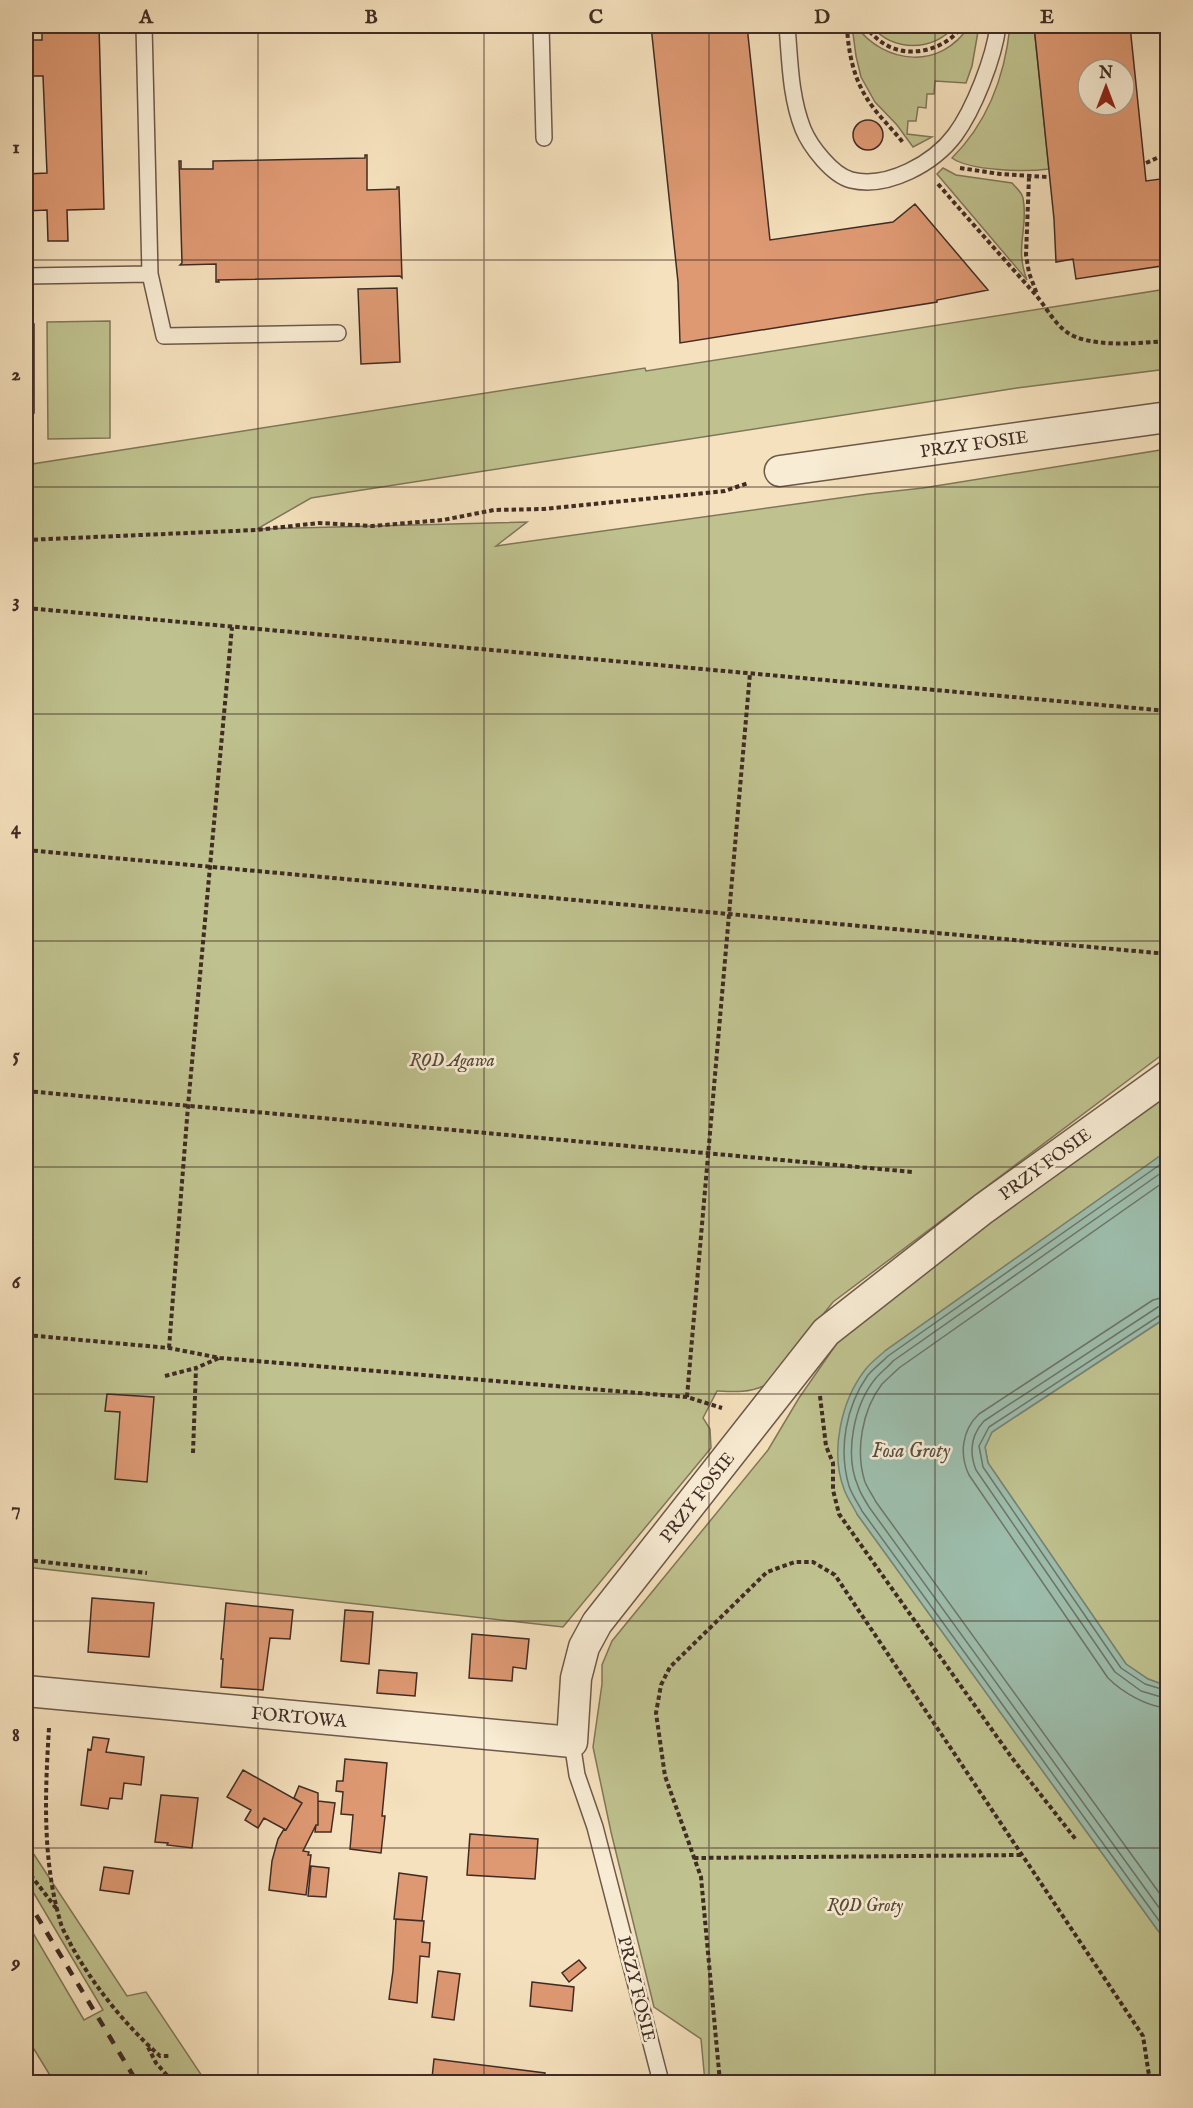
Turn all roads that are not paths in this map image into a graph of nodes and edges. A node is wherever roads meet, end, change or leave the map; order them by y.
1 (144, 26) edge
2 (541, 26) edge
3 (786, 26) edge
4 (998, 26) edge
5 (543, 138) dead end
6 (150, 274) junction
7 (26, 276) edge
8 (338, 333) dead end
9 (1167, 417) edge
10 (780, 471) road end
11 (1167, 1076) edge
12 (38, 1693) edge
13 (572, 1742) junction
14 (661, 2082) edge

1 - 6 lane
2 - 5 lane
3 - 4 lane
6 - 7 lane
6 - 8 lane
9 - 10 street, PRZY FOSIE
11 - 13 street, PRZY FOSIE
12 - 13 street, FORTOWA
13 - 14 lane, PRZY FOSIE

